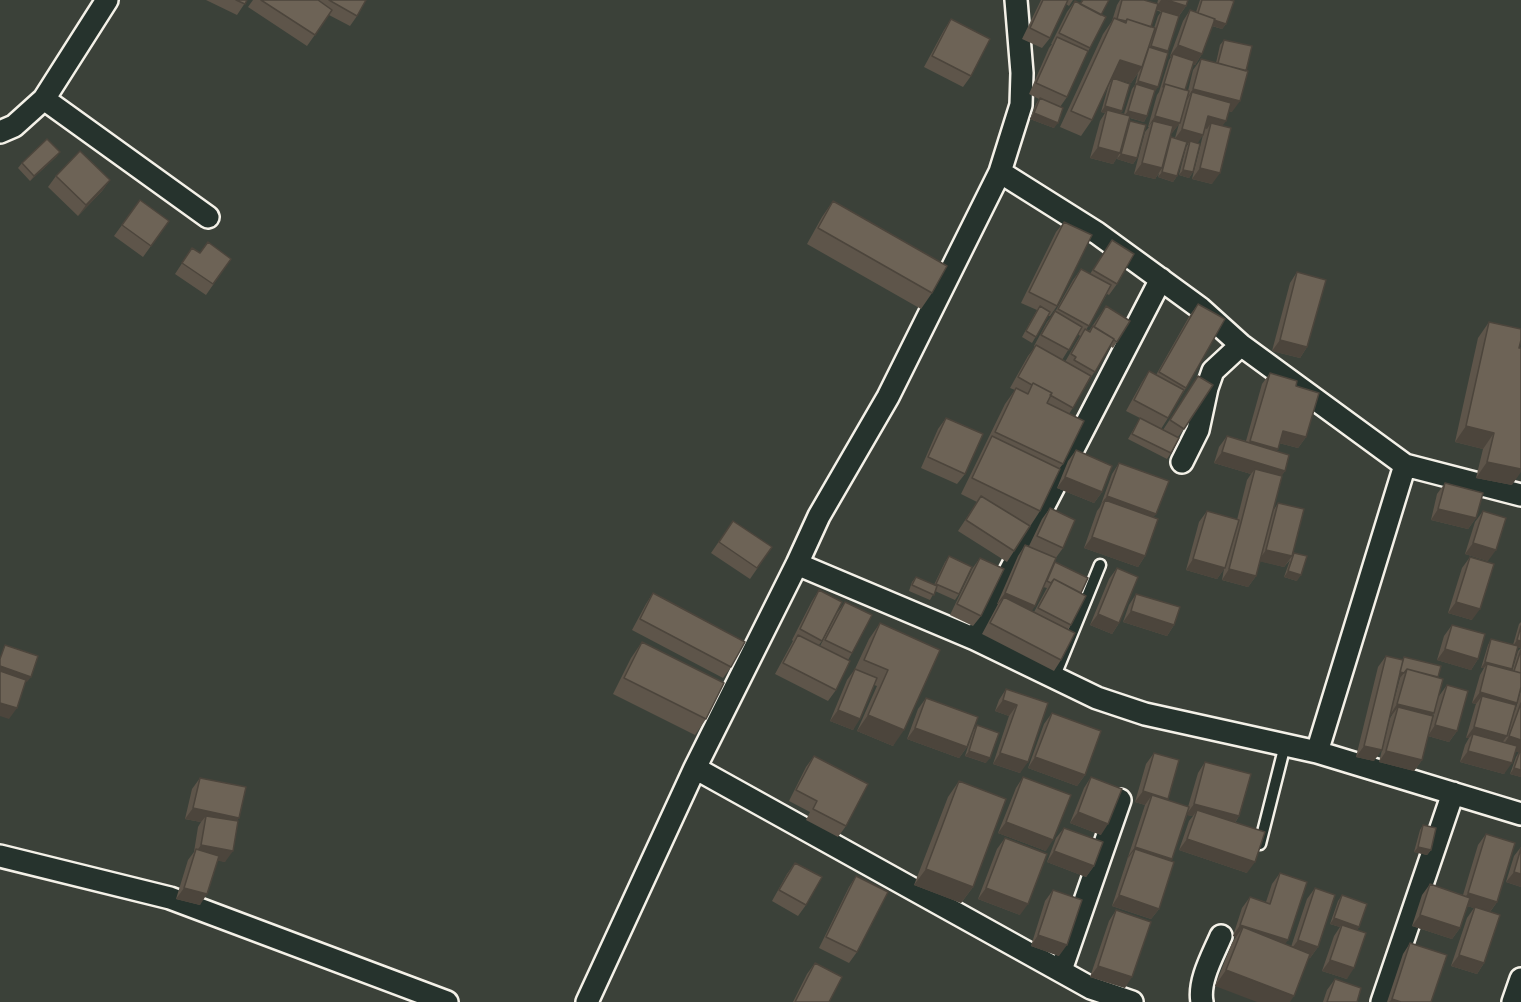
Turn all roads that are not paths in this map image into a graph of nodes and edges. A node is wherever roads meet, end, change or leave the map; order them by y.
1 (107, 0) edge
2 (1016, 0) edge
3 (44, 99) junction
4 (0, 132) edge
5 (1000, 172) junction
6 (208, 217) dead end
7 (1161, 279) junction
8 (1241, 345) junction
9 (1182, 462) dead end
10 (1406, 465) junction
11 (1521, 495) edge
12 (797, 564) junction
13 (1100, 565) dead end
14 (975, 639) junction
15 (1054, 678) junction
16 (1286, 746) junction
17 (1317, 752) junction
18 (695, 768) junction
19 (1453, 793) junction
20 (1120, 800) edge
21 (1521, 814) edge
22 (1258, 854) edge
23 (0, 856) edge
24 (1221, 936) dead end
25 (1061, 970) junction
26 (1521, 979) edge
27 (447, 1002) edge
28 (587, 1002) edge
29 (1132, 1002) edge
30 (1202, 1002) edge
31 (1382, 1002) edge
32 (1513, 1002) edge

1 - 3 street
2 - 5 street
3 - 4 street
3 - 6 street
5 - 7 street
5 - 12 street
7 - 8 street
7 - 14 street
8 - 9 street
8 - 10 street
10 - 11 street
10 - 17 street
12 - 14 street
12 - 18 street
13 - 15 lane
14 - 15 street
15 - 16 street
16 - 17 street
16 - 22 lane
17 - 19 street
18 - 25 street
18 - 28 street
19 - 21 street
19 - 31 street
20 - 25 street
23 - 27 street
24 - 30 street
25 - 29 street
26 - 32 street

